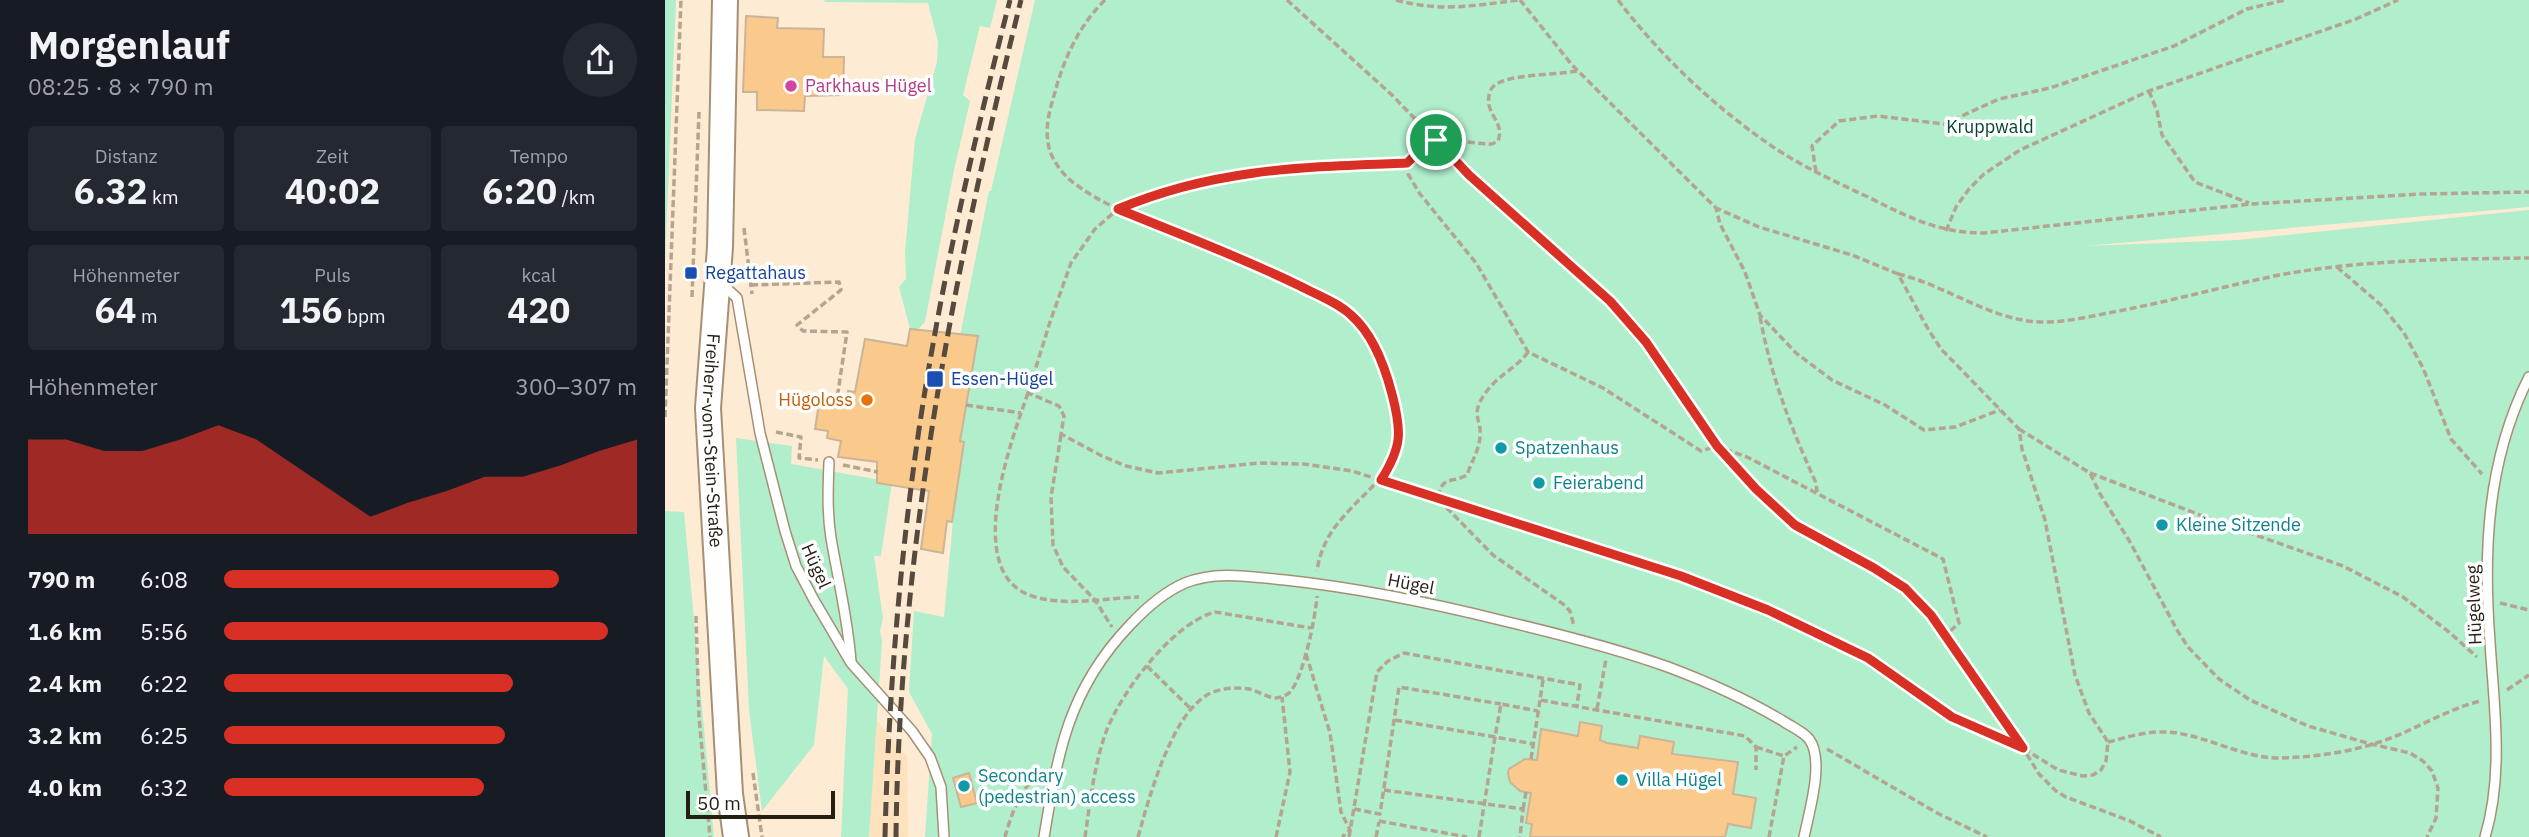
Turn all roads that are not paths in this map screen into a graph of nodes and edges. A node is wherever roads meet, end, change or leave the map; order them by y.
1 (725, 0) edge
2 (718, 280) junction
3 (2529, 377) edge
4 (829, 462) road end
5 (851, 663) junction
6 (736, 837) edge
7 (944, 837) edge
8 (1044, 837) edge
9 (1804, 837) edge
10 (2484, 837) edge

1 - 2 main road, Freiherr-vom-Stein-Straße
2 - 5 lane, Hügel
2 - 6 main road, Freiherr-vom-Stein-Straße
3 - 10 lane, Hügelweg
4 - 5 lane
5 - 7 lane, Hügel
8 - 9 lane, Hügel

